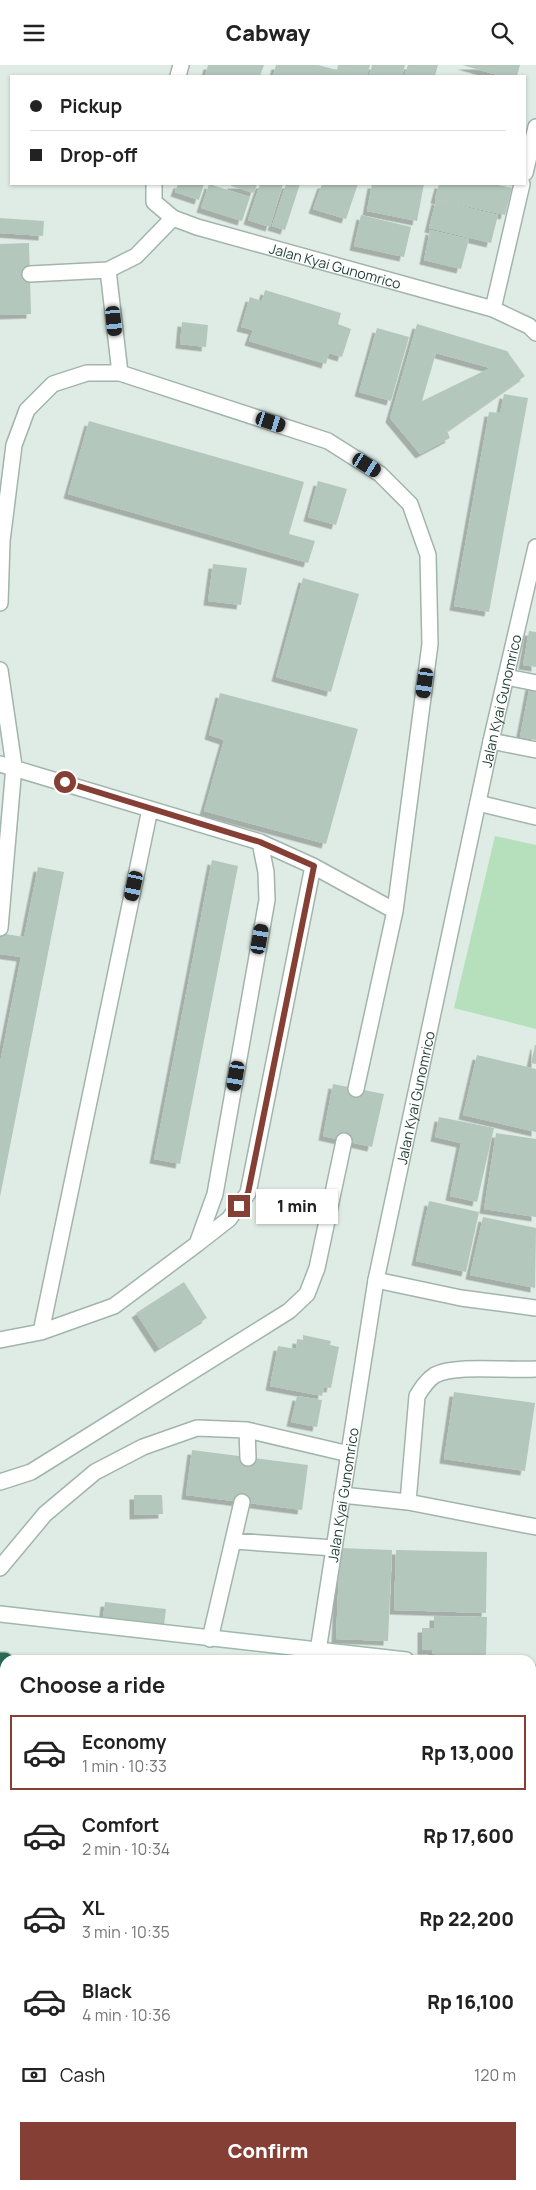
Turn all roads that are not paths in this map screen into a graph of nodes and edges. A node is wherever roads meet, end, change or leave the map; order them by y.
1 (536, 127) edge
2 (526, 169) edge
3 (154, 185) edge
4 (522, 185) edge
5 (173, 218) junction
6 (108, 270) junction
7 (30, 274) dead end
8 (492, 309) junction
9 (536, 333) edge
10 (120, 373) junction
11 (536, 548) edge
12 (0, 603) edge
13 (0, 670) edge
14 (506, 677) junction
15 (536, 683) edge
16 (492, 741) junction
17 (536, 750) edge
18 (7, 765) edge
19 (478, 803) junction
20 (150, 809) junction
21 (536, 817) edge
22 (260, 842) junction
23 (314, 866) junction
24 (395, 911) junction
25 (0, 928) edge
26 (356, 1089) dead end
27 (344, 1141) dead end
28 (196, 1245) junction
29 (376, 1280) junction
30 (536, 1309) edge
31 (41, 1332) junction
32 (0, 1339) edge
33 (536, 1369) edge
34 (247, 1430) junction
35 (349, 1454) junction
36 (248, 1458) dead end
37 (0, 1482) edge
38 (342, 1495) junction
39 (242, 1502) dead end
40 (408, 1502) junction
41 (536, 1527) edge
42 (234, 1541) junction
43 (334, 1548) junction
44 (0, 1568) edge
45 (0, 1615) edge
46 (210, 1639) junction
47 (318, 1651) junction
48 (357, 1655) edge

1 - 2 street
3 - 5 street, Jalan Kyai Gunomrico
4 - 8 street
5 - 6 street
5 - 8 street, Jalan Kyai Gunomrico
6 - 7 street
6 - 10 street
8 - 9 street, Jalan Kyai Gunomrico
10 - 12 street
10 - 24 street
11 - 14 street, Jalan Kyai Gunomrico
13 - 18 street
14 - 15 street
14 - 16 street, Jalan Kyai Gunomrico
16 - 17 street
16 - 19 street, Jalan Kyai Gunomrico
18 - 20 street
18 - 25 street
19 - 21 street
19 - 29 street, Jalan Kyai Gunomrico
20 - 22 street
20 - 31 street
22 - 23 street
22 - 28 street
23 - 24 street
23 - 28 street
24 - 26 street
27 - 37 street
28 - 31 street
29 - 30 street
29 - 35 street, Jalan Kyai Gunomrico
31 - 32 street
33 - 40 street
34 - 35 street
34 - 36 street
34 - 44 street
35 - 38 street, Jalan Kyai Gunomrico
38 - 40 street
38 - 43 street, Jalan Kyai Gunomrico
39 - 42 street
40 - 41 street
42 - 43 street
42 - 46 street
43 - 47 street, Jalan Kyai Gunomrico
45 - 46 street
46 - 47 street
47 - 48 street

